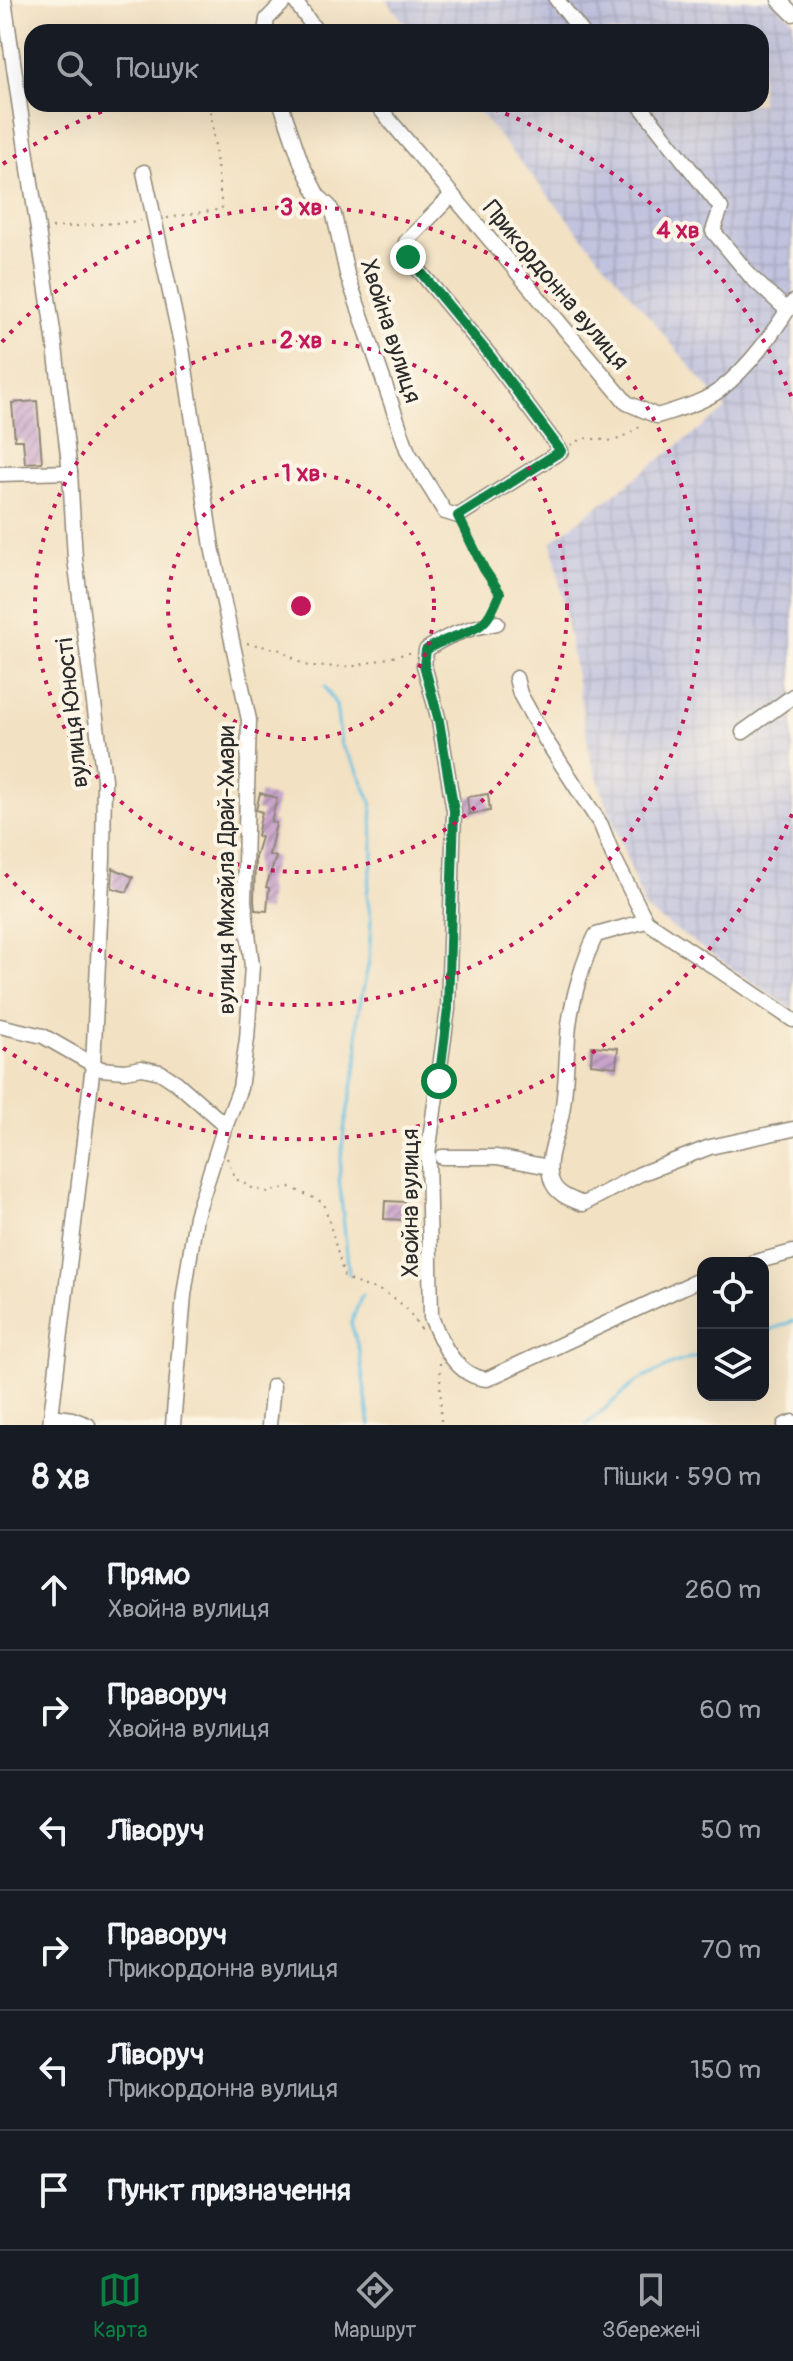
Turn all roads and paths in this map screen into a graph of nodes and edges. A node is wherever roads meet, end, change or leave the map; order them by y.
1 (4, 0) edge
2 (286, 0) edge
3 (294, 0) edge
4 (557, 0) edge
5 (779, 0) edge
6 (793, 14) edge
7 (266, 24) edge
8 (311, 24) edge
9 (576, 24) edge
10 (284, 112) edge
11 (383, 112) edge
12 (645, 112) edge
13 (144, 172) dead end
14 (451, 196) junction
15 (790, 306) edge
16 (657, 416) junction
17 (561, 451) junction
18 (70, 472) junction
19 (0, 474) edge
20 (458, 516) junction
21 (497, 623) dead end
22 (480, 625) junction
23 (230, 640) junction
24 (426, 650) junction
25 (516, 678) dead end
26 (793, 696) edge
27 (743, 732) dead end
28 (646, 921) junction
29 (793, 1020) edge
30 (0, 1026) edge
31 (93, 1065) junction
32 (225, 1125) junction
33 (793, 1129) edge
34 (219, 1143) junction
35 (442, 1157) dead end
36 (549, 1167) junction
37 (793, 1252) edge
38 (769, 1258) edge
39 (697, 1281) edge
40 (439, 1338) junction
41 (440, 1364) dead end
42 (273, 1386) dead end
43 (51, 1420) edge
44 (793, 1422) edge
45 (88, 1425) edge
46 (173, 1425) edge
47 (269, 1425) edge
48 (441, 1425) edge
49 (785, 1425) edge

1 - 18 street, вулиця Юності
2 - 7 street
3 - 8 street
4 - 9 street
5 - 6 street
10 - 20 street, Хвойна вулиця
11 - 14 street, Прикордонна вулиця
12 - 15 street
13 - 23 street, вулиця Михайла Драй-Хмари
14 - 16 street, Прикордонна вулиця
14 - 17 street, Прикордонна вулиця
15 - 16 street
16 - 17 path
17 - 20 street
18 - 19 street
18 - 31 street, вулиця Юності
20 - 22 path
21 - 22 street
22 - 24 street
23 - 24 path
23 - 32 street, вулиця Михайла Драй-Хмари
24 - 40 street, Хвойна вулиця
25 - 28 street
26 - 27 street
28 - 29 street
28 - 36 street
30 - 31 street
31 - 32 street
31 - 43 street, вулиця Юності
32 - 34 street, вулиця Михайла Драй-Хмари
33 - 36 street
34 - 40 path
34 - 46 street, вулиця Михайла Драй-Хмари
35 - 36 street
37 - 38 street
39 - 40 street, Хвойна вулиця
41 - 48 path
42 - 47 street
43 - 45 street
44 - 49 street

